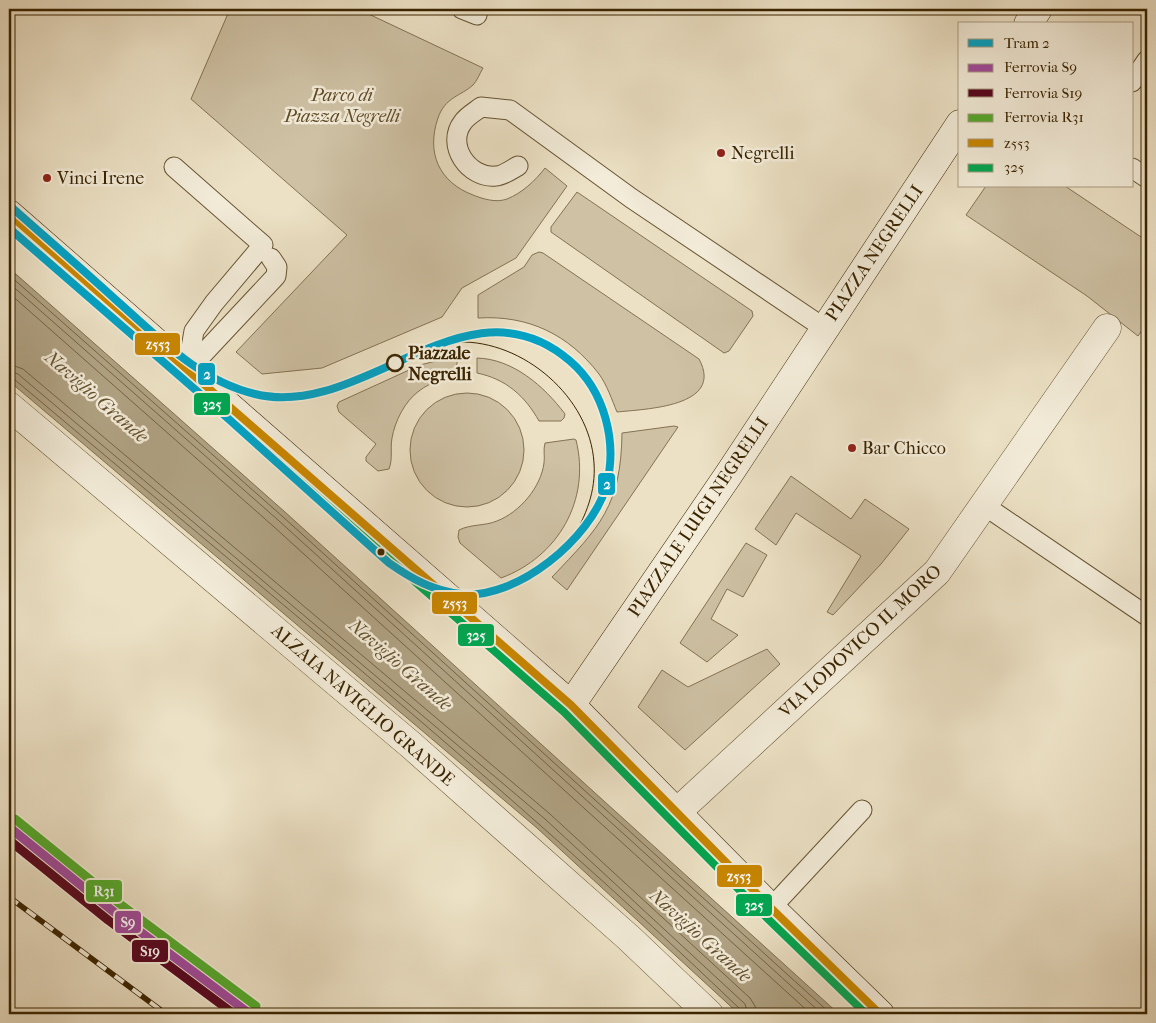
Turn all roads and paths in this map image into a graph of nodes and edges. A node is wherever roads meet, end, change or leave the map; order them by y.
1 (1038, 9) edge
2 (1029, 22) edge
3 (1147, 60) edge
4 (1134, 79) edge
5 (958, 127) edge
6 (518, 166) dead end
7 (174, 167) dead end
8 (1134, 169) edge
9 (1147, 178) edge
10 (9, 214) edge
11 (270, 258) dead end
12 (824, 328) junction
13 (1107, 328) dead end
14 (187, 370) junction
15 (9, 406) edge
16 (985, 506) junction
17 (1147, 616) edge
18 (571, 706) junction
19 (862, 810) dead end
20 (678, 812) junction
21 (771, 908) junction
22 (709, 1014) edge
23 (880, 1014) edge

1 - 2 street
3 - 4 lane
5 - 12 street, PIAZZA NEGRELLI
6 - 12 lane
7 - 14 lane
8 - 9 lane
10 - 14 street
11 - 14 lane
12 - 18 street, PIAZZALE LUIGI NEGRELLI
13 - 16 street, VIA LODOVICO IL MORO
14 - 18 street
15 - 22 street, ALZAIA NAVIGLIO GRANDE
16 - 17 lane
16 - 20 street, VIA LODOVICO IL MORO
18 - 20 street
19 - 21 lane
20 - 21 street
21 - 23 street

